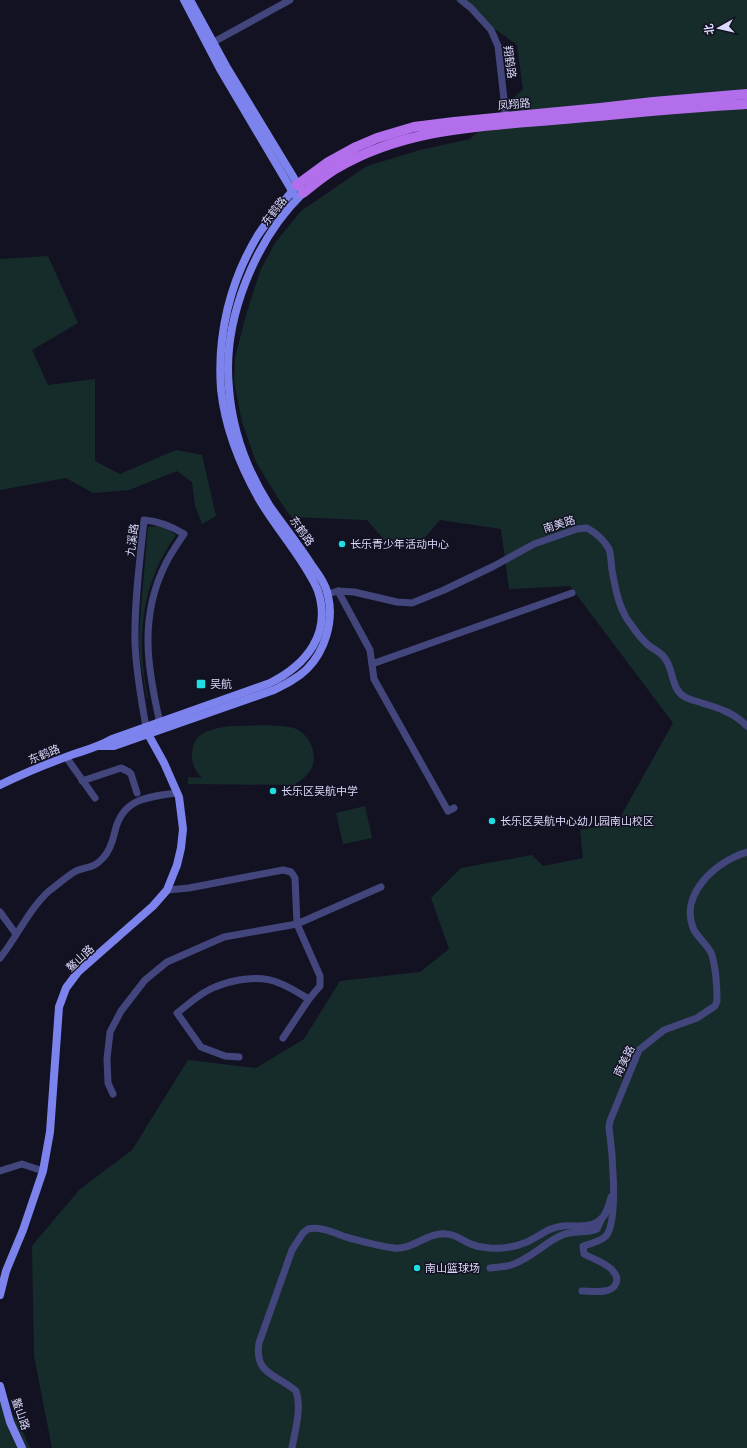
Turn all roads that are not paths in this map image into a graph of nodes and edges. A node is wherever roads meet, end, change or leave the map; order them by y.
1 (184, 0) edge
2 (190, 0) edge
3 (290, 0) edge
4 (461, 0) edge
5 (210, 43) junction
6 (747, 94) edge
7 (747, 104) edge
8 (506, 117) junction
9 (297, 192) junction
10 (338, 592) junction
11 (572, 593) dead end
12 (328, 594) junction
13 (372, 664) junction
14 (160, 722) junction
15 (747, 726) edge
16 (147, 731) junction
17 (66, 757) junction
18 (82, 781) junction
19 (0, 785) edge
20 (137, 793) dead end
21 (177, 793) junction
22 (95, 798) dead end
23 (454, 808) dead end
24 (747, 852) edge
25 (381, 888) dead end
26 (167, 890) junction
27 (0, 912) edge
28 (297, 924) junction
29 (16, 934) junction
30 (0, 958) edge
31 (309, 999) junction
32 (283, 1038) dead end
33 (239, 1057) dead end
34 (113, 1094) dead end
35 (0, 1171) edge
36 (43, 1171) junction
37 (613, 1191) junction
38 (601, 1220) junction
39 (490, 1268) dead end
40 (582, 1291) dead end
41 (0, 1295) edge
42 (0, 1386) edge
43 (22, 1448) edge
44 (292, 1448) edge

1 - 5 main road
2 - 5 main road
3 - 5 street
4 - 8 street, 翔鹤路
5 - 9 main road
6 - 8 main road, 凤翔路
7 - 9 main road, 凤翔路
8 - 9 main road, 凤翔路
9 - 12 main road, 东鹤路
9 - 14 main road, 东鹤路
10 - 12 street, 南美路
10 - 13 street
10 - 15 street, 南美路
11 - 13 street
12 - 16 main road, 东鹤路
13 - 23 street
14 - 16 main road, 东鹤路
14 - 16 street, 九溪路
16 - 17 main road, 东鹤路
16 - 21 main road, 鳌山路
17 - 18 street
17 - 19 main road, 东鹤路
18 - 20 street
18 - 22 street
21 - 26 main road, 鳌山路
21 - 29 street
24 - 37 street, 南美路
25 - 28 street
26 - 28 street
26 - 36 main road, 鳌山路
27 - 29 street
28 - 31 street
28 - 34 street
29 - 30 street
31 - 32 street
31 - 33 street
35 - 36 street
36 - 41 main road, 鳌山路
37 - 38 street
37 - 40 street, 南美路
38 - 39 street
38 - 44 street
42 - 43 main road, 鳌山路

